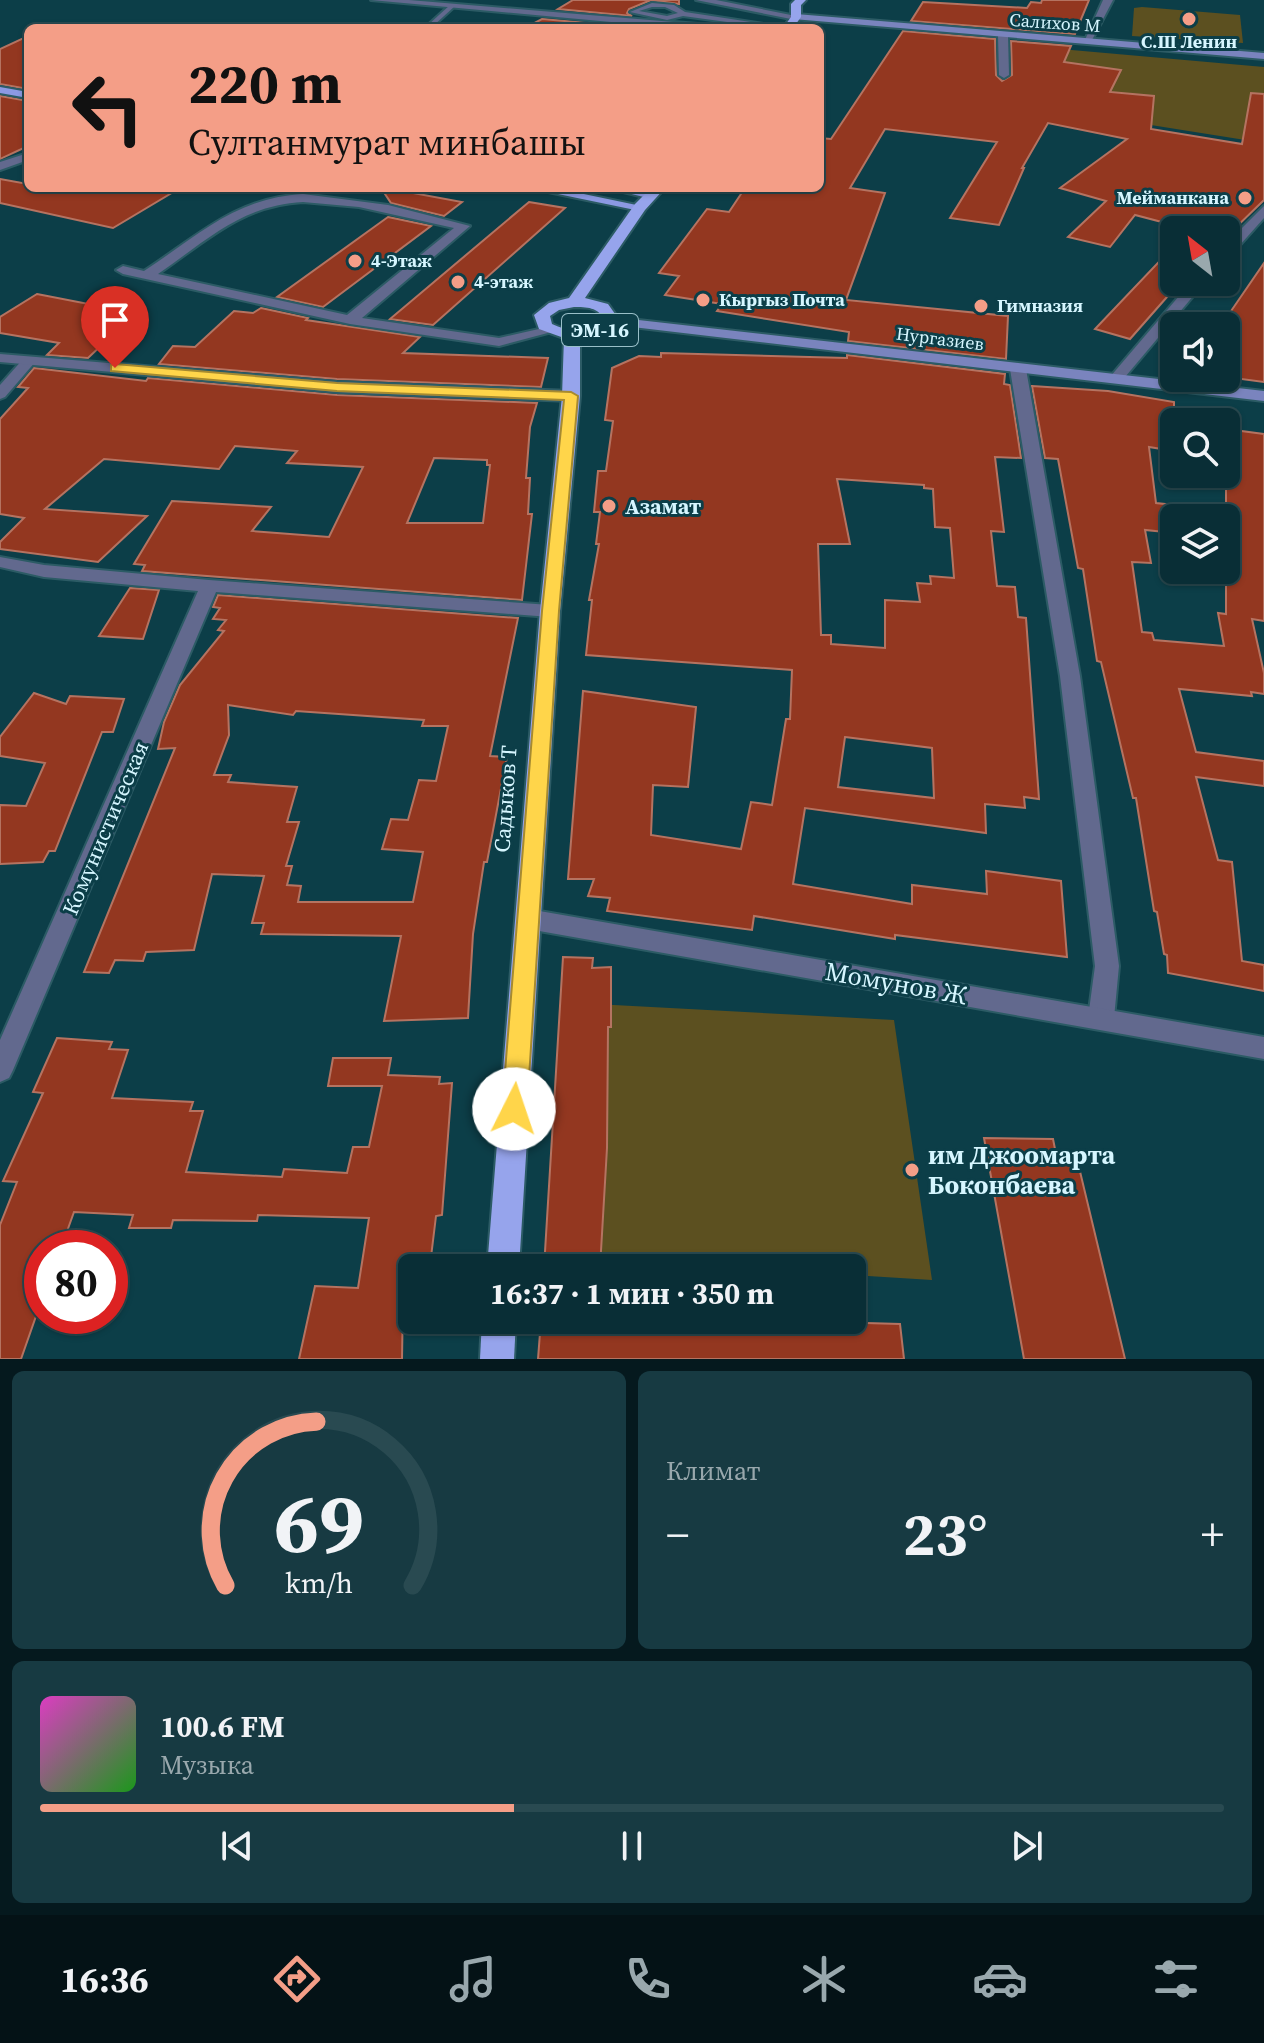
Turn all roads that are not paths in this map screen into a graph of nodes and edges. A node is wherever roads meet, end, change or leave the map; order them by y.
1 (376, 0) edge
2 (672, 0) edge
3 (701, 0) edge
4 (801, 0) edge
5 (1108, 0) edge
6 (452, 6) junction
7 (665, 6) junction
8 (683, 14) junction
9 (648, 15) junction
10 (796, 17) junction
11 (636, 22) junction
12 (432, 24) edge
13 (661, 24) edge
14 (758, 24) edge
15 (791, 24) edge
16 (1003, 35) junction
17 (1087, 40) junction
18 (1264, 56) edge
19 (1004, 75) dead end
20 (0, 78) edge
21 (24, 82) edge
22 (0, 90) edge
23 (24, 94) edge
24 (24, 157) edge
25 (0, 166) edge
26 (557, 192) edge
27 (654, 192) edge
28 (640, 207) junction
29 (1264, 210) edge
30 (1240, 237) edge
31 (123, 270) dead end
32 (147, 275) junction
33 (1186, 296) edge
34 (574, 302) junction
35 (350, 320) junction
36 (612, 321) junction
37 (562, 333) junction
38 (0, 358) edge
39 (29, 361) junction
40 (1018, 369) junction
41 (1115, 380) junction
42 (0, 394) edge
43 (571, 396) junction
44 (1264, 396) edge
45 (0, 562) edge
46 (209, 586) junction
47 (550, 611) junction
48 (528, 919) junction
49 (1101, 1018) junction
50 (1264, 1048) edge
51 (0, 1070) edge
52 (504, 1254) edge
53 (498, 1334) edge
54 (497, 1359) edge

1 - 6 street
2 - 7 lane
3 - 10 street
4 - 10 highway
5 - 17 street
6 - 11 street
6 - 12 lane
7 - 8 lane
7 - 9 lane
8 - 9 lane
8 - 14 lane
9 - 11 lane
10 - 15 highway
10 - 16 main road, Салихов М
11 - 13 street
16 - 17 main road, Салихов М
16 - 19 street
17 - 18 main road, Салихов М
20 - 21 main road
22 - 23 main road
24 - 25 street
26 - 28 main road
27 - 28 highway, ЭМ-16
28 - 34 highway, ЭМ-16
29 - 30 street
31 - 32 street
32 - 35 street
32 - 35 street
33 - 41 street
34 - 36 highway, ЭМ-16
34 - 37 highway, ЭМ-16
35 - 37 street
36 - 37 highway, ЭМ-16
36 - 40 main road, Нургазиев
37 - 43 highway, Садыков Т / ЭМ-16
38 - 39 street
39 - 42 street
39 - 43 street
40 - 41 main road, Нургазиев
40 - 49 street
41 - 44 main road, Нургазиев
43 - 47 highway, Садыков Т / ЭМ-16
45 - 46 street
46 - 47 street
46 - 51 street, Комунистическая
47 - 48 highway, Садыков Т / ЭМ-16
48 - 49 street, Момунов Ж
48 - 52 highway, Садыков Т / ЭМ-16
49 - 50 street, Момунов Ж
53 - 54 highway

